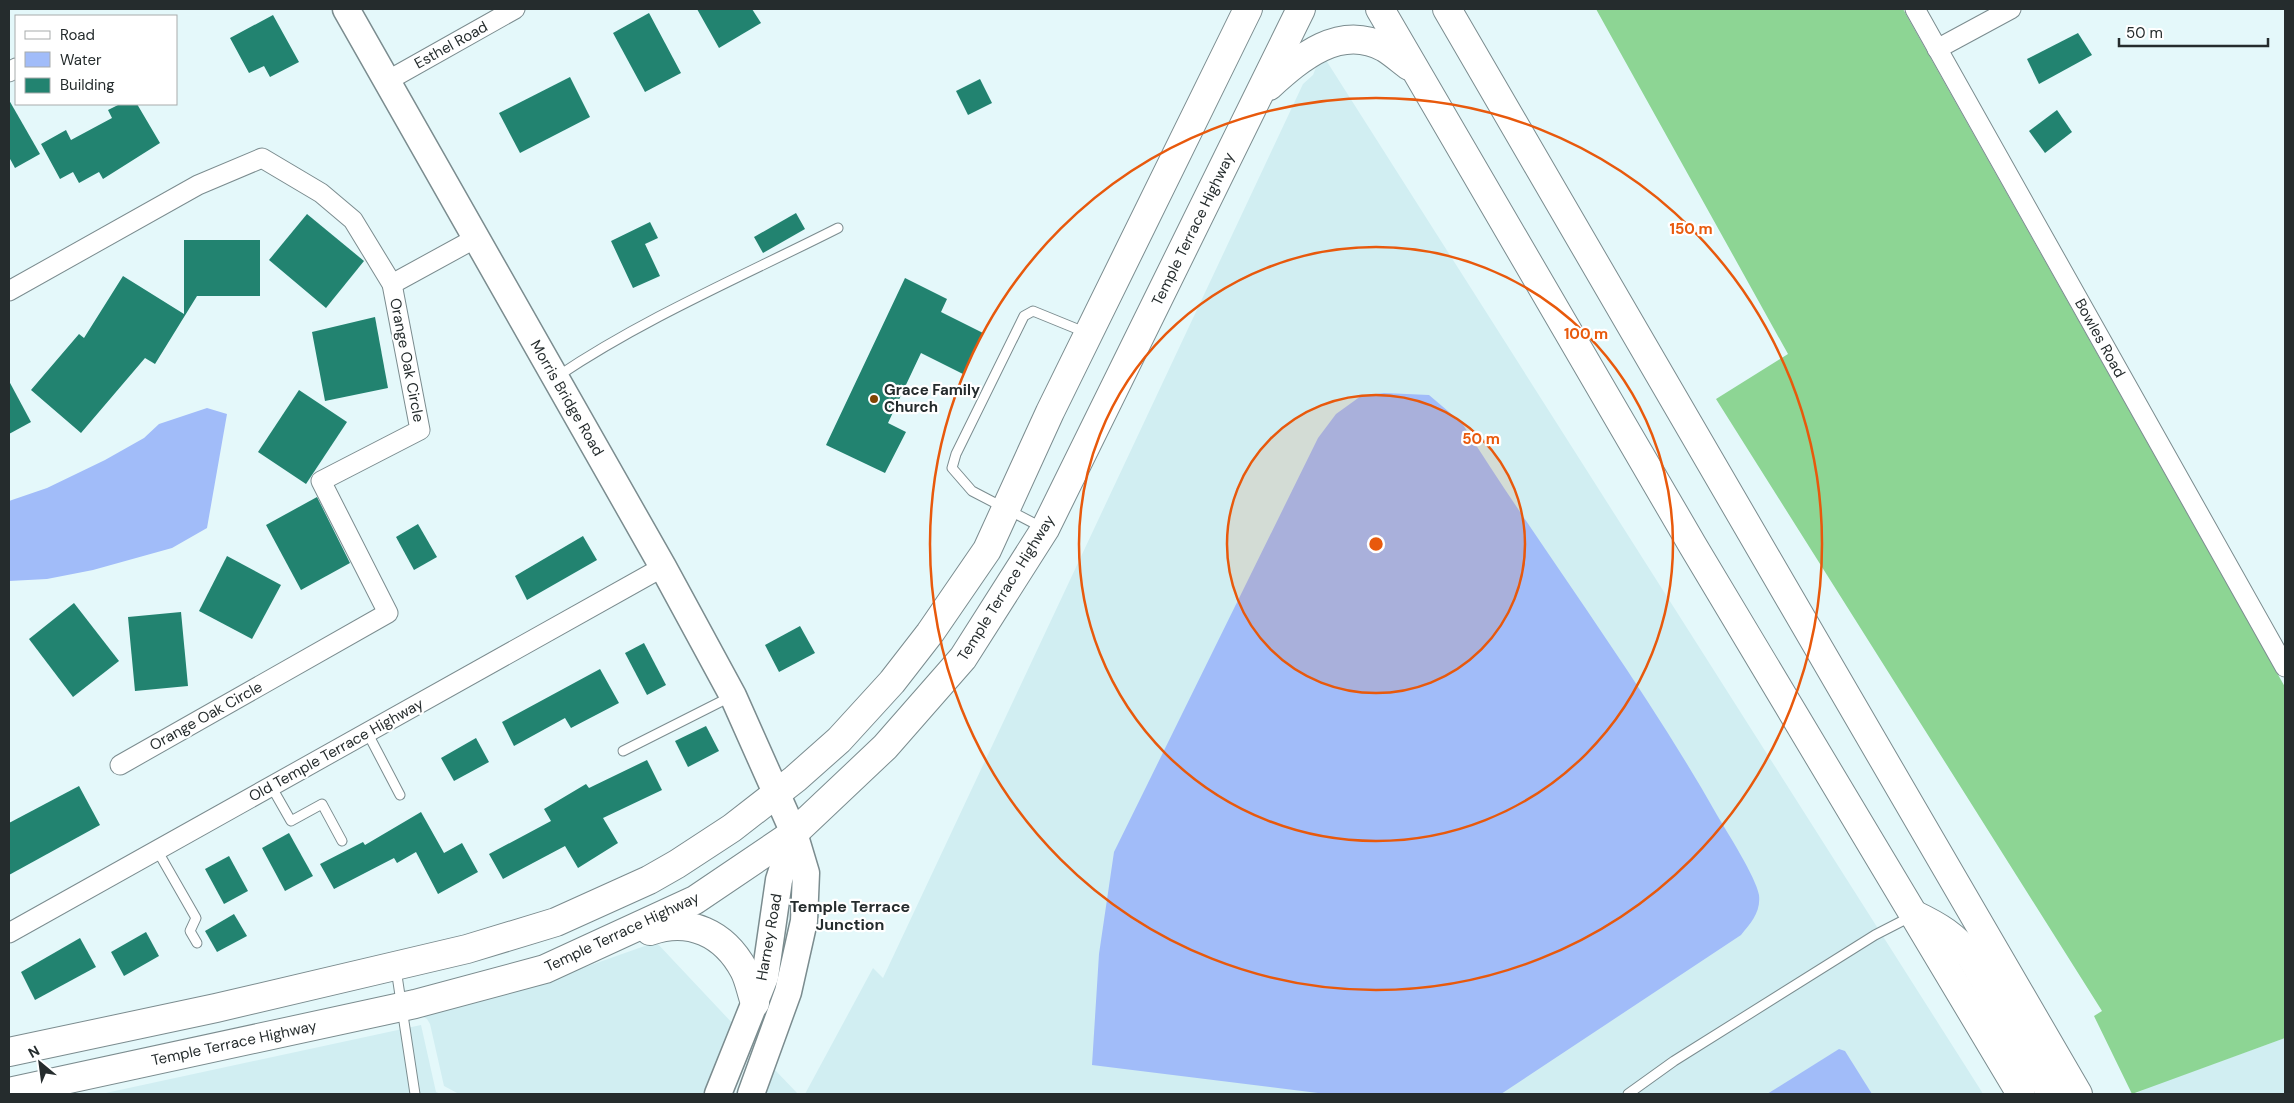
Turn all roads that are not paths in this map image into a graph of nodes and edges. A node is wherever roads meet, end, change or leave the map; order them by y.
1 (346, 9) edge
2 (515, 9) edge
3 (1248, 9) edge
4 (1301, 9) edge
5 (1380, 9) edge
6 (1447, 9) edge
7 (1915, 9) edge
8 (2010, 9) edge
9 (1937, 49) junction
10 (1416, 72) junction
11 (387, 81) junction
12 (1257, 98) junction
13 (838, 228) dead end
14 (476, 238) junction
15 (392, 284) junction
16 (9, 291) edge
17 (1089, 334) junction
18 (555, 377) junction
19 (1006, 509) junction
20 (1045, 529) junction
21 (663, 567) junction
22 (2285, 667) edge
23 (733, 696) junction
24 (367, 732) junction
25 (623, 751) dead end
26 (120, 765) dead end
27 (271, 786) junction
28 (400, 795) dead end
29 (775, 795) junction
30 (794, 833) junction
31 (342, 841) dead end
32 (157, 850) junction
33 (1915, 915) junction
34 (9, 932) edge
35 (197, 944) dead end
36 (395, 966) junction
37 (545, 969) junction
38 (755, 1003) junction
39 (400, 1007) junction
40 (9, 1052) edge
41 (9, 1092) edge
42 (415, 1094) edge
43 (718, 1094) edge
44 (751, 1094) edge
45 (1628, 1094) edge
46 (2021, 1094) edge
47 (2052, 1094) edge
48 (2078, 1094) edge

1 - 11 street, Morris Bridge Road
2 - 11 street, Esthel Road
3 - 17 main road
4 - 12 main road, Temple Terrace Highway
5 - 10 main road
6 - 48 main road
7 - 9 street, Bowles Road
8 - 9 street
9 - 22 street, Bowles Road
10 - 12 main road
10 - 33 main road
11 - 14 street, Morris Bridge Road
12 - 20 main road, Temple Terrace Highway
13 - 18 lane
14 - 15 street
14 - 18 street, Morris Bridge Road
15 - 16 street, Orange Oak Circle
15 - 26 street, Orange Oak Circle
17 - 19 main road
17 - 19 lane
18 - 21 street, Morris Bridge Road
19 - 20 lane
19 - 29 main road
20 - 30 main road, Temple Terrace Highway
21 - 23 street, Morris Bridge Road
21 - 24 street, Old Temple Terrace Highway
23 - 25 lane
23 - 29 street, Morris Bridge Road
24 - 27 street, Old Temple Terrace Highway
24 - 28 lane
27 - 31 lane
27 - 32 street, Old Temple Terrace Highway
29 - 30 street, Harney Road
29 - 36 main road
30 - 37 main road, Temple Terrace Highway
30 - 38 street, Harney Road
30 - 44 street, Harney Road
32 - 34 street, Old Temple Terrace Highway
32 - 35 lane
33 - 45 lane
33 - 46 main road
33 - 47 main road
36 - 39 lane
36 - 40 main road
37 - 38 main road
37 - 39 main road, Temple Terrace Highway
38 - 43 street, Harney Road
39 - 41 main road, Temple Terrace Highway
39 - 42 lane

